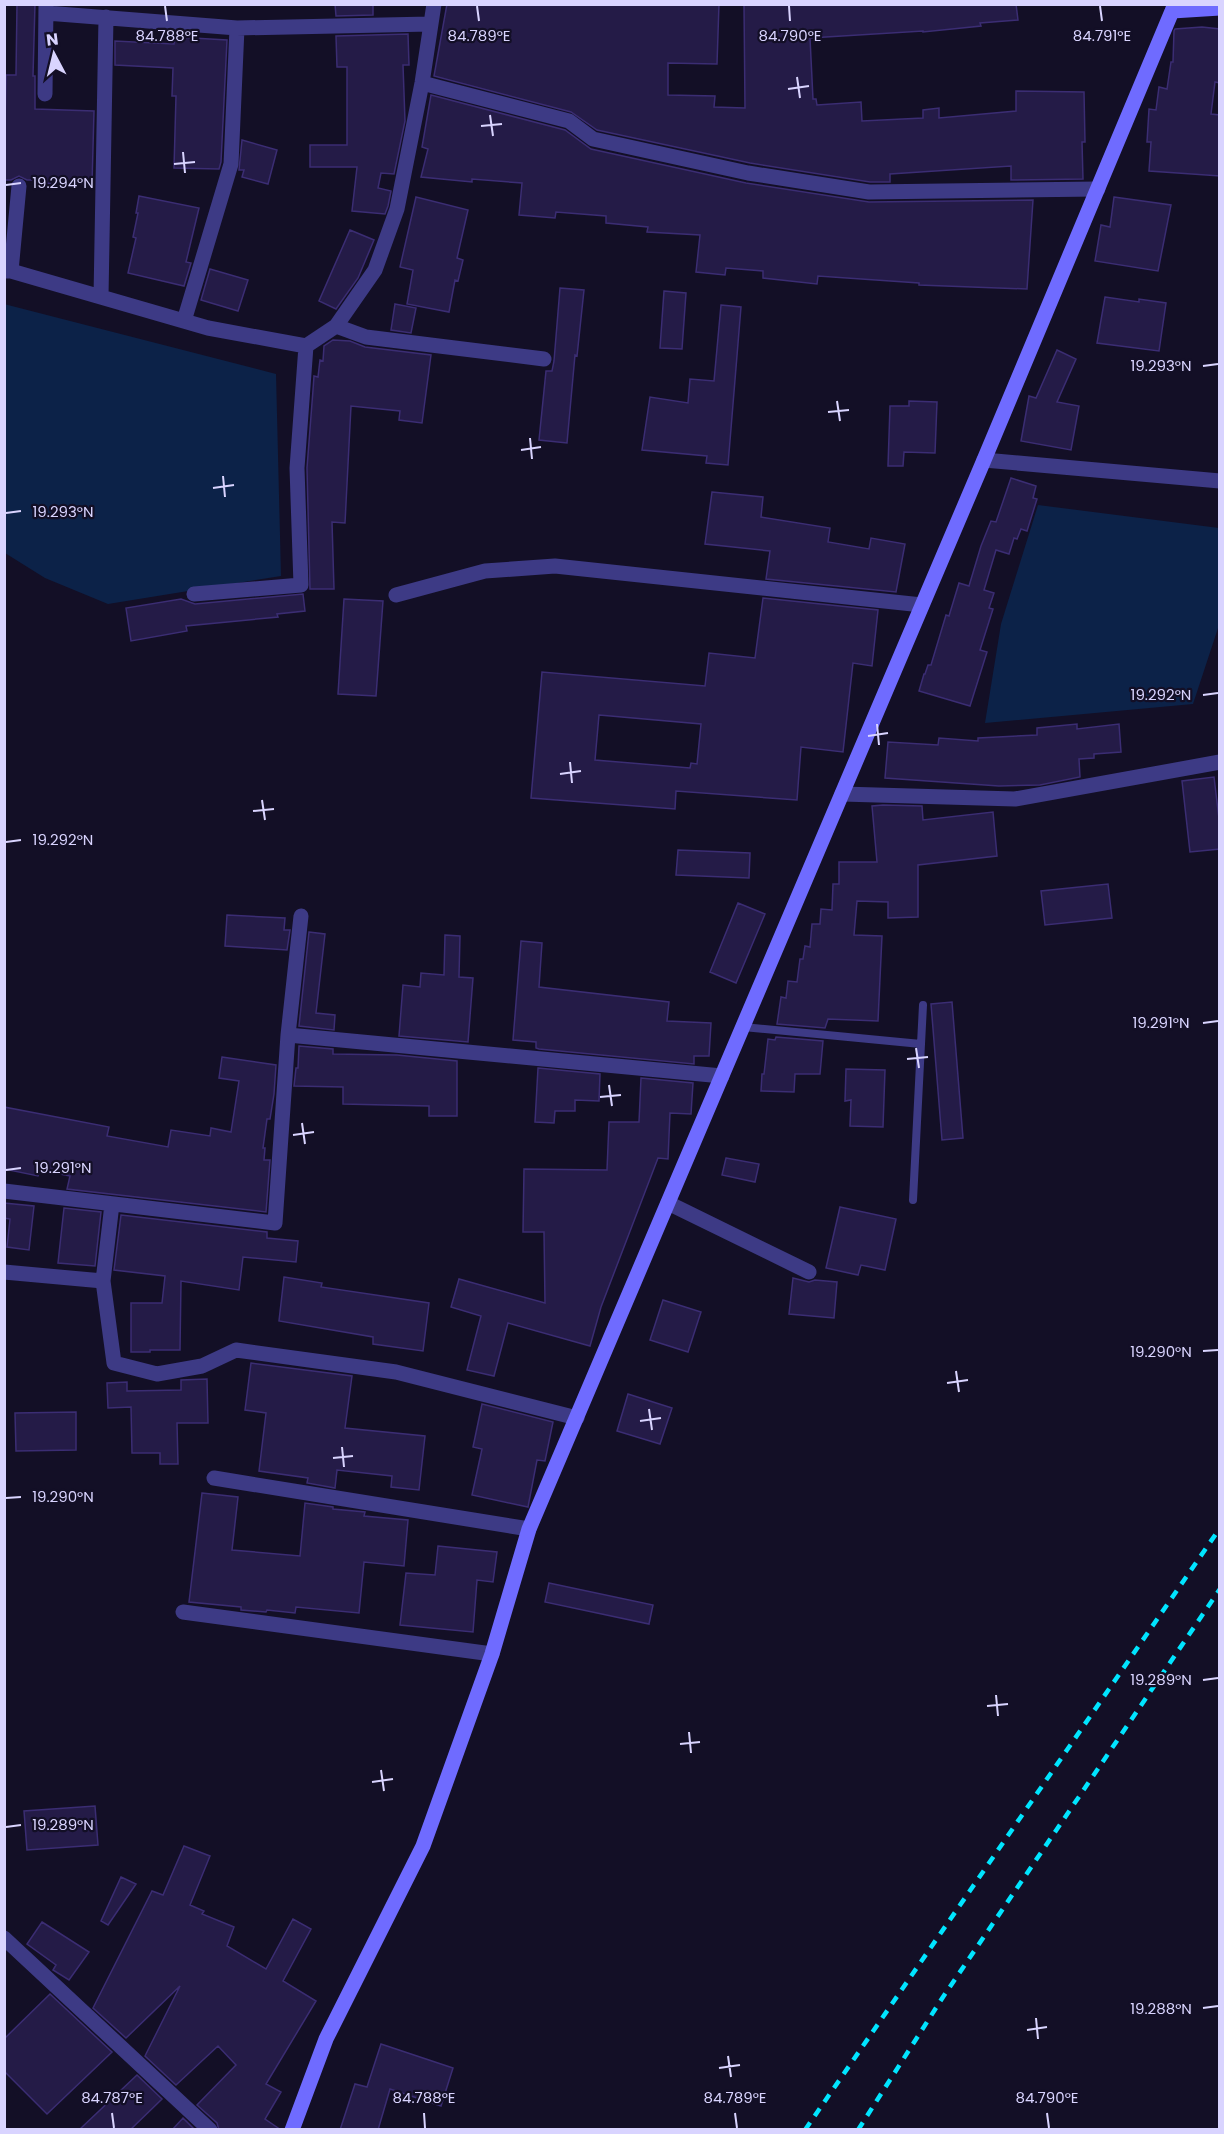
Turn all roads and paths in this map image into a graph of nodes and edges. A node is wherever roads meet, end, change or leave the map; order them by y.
1 (434, 4) edge
2 (1174, 8) edge
3 (1220, 8) edge
4 (46, 9) edge
5 (106, 17) junction
6 (430, 24) junction
7 (237, 28) junction
8 (422, 83) junction
9 (45, 94) dead end
10 (19, 186) dead end
11 (1098, 189) junction
12 (8, 271) edge
13 (101, 297) junction
14 (184, 321) junction
15 (336, 326) junction
16 (306, 346) junction
17 (544, 359) dead end
18 (984, 460) junction
19 (1220, 481) edge
20 (194, 594) dead end
21 (396, 595) dead end
22 (922, 605) junction
23 (1220, 762) edge
24 (842, 794) junction
25 (301, 916) dead end
26 (923, 1005) dead end
27 (743, 1027) junction
28 (288, 1035) junction
29 (921, 1044) junction
30 (722, 1076) junction
31 (4, 1191) edge
32 (913, 1200) dead end
33 (668, 1203) junction
34 (112, 1204) junction
35 (4, 1272) edge
36 (809, 1272) dead end
37 (104, 1281) junction
38 (577, 1418) junction
39 (214, 1478) dead end
40 (529, 1529) junction
41 (183, 1612) dead end
42 (492, 1654) junction
43 (4, 1938) edge
44 (210, 2130) edge
45 (291, 2130) edge

1 - 6 street
2 - 3 main road
2 - 11 main road
4 - 5 street
4 - 9 street
5 - 7 street
5 - 13 street
6 - 7 street
6 - 8 street
7 - 14 street
8 - 11 street
8 - 15 street
10 - 12 street
11 - 18 main road
12 - 13 street
13 - 14 street
14 - 16 street
15 - 16 street
15 - 17 street
16 - 20 street
18 - 19 street
18 - 22 main road
21 - 22 street
22 - 24 main road
23 - 24 street
24 - 27 main road
25 - 28 street
26 - 29 lane
27 - 29 lane
27 - 30 main road
28 - 30 street
28 - 34 street
29 - 32 lane
30 - 33 main road
31 - 34 street
33 - 36 street
33 - 38 main road
34 - 37 street
35 - 37 street
37 - 38 street
38 - 40 main road
39 - 40 street
40 - 42 main road
41 - 42 street
42 - 45 main road
43 - 44 street

